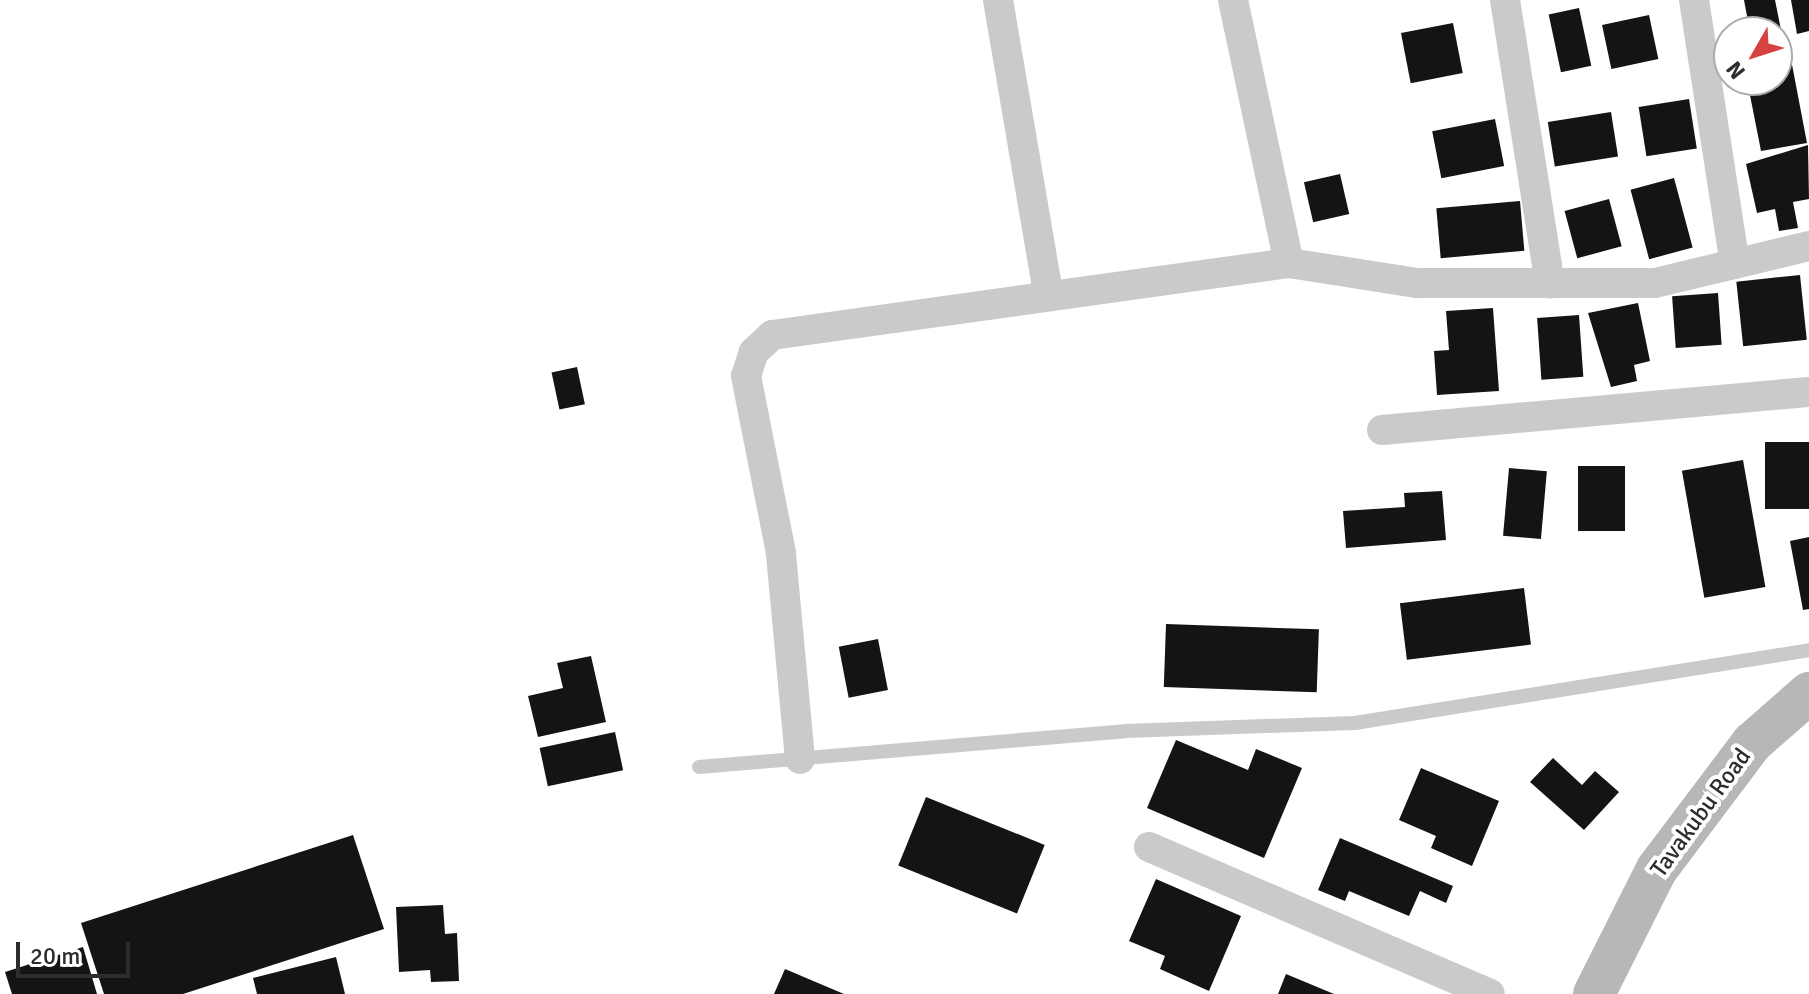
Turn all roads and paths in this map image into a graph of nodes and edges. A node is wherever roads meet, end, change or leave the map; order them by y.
1 (998, 0) edge
2 (1233, 0) edge
3 (1505, 0) edge
4 (1694, 0) edge
5 (1809, 246) edge
6 (1289, 263) junction
7 (1735, 264) junction
8 (1550, 283) junction
9 (1048, 293) junction
10 (1809, 392) edge
11 (1382, 430) dead end
12 (1809, 650) edge
13 (1809, 693) edge
14 (800, 759) junction
15 (699, 767) dead end
16 (1149, 847) dead end
17 (1490, 994) edge
18 (1594, 994) edge

1 - 9 street
2 - 6 street
3 - 8 street
4 - 7 street
5 - 7 street
6 - 8 street
6 - 9 street
7 - 8 street
9 - 14 street
10 - 11 street
12 - 14 lane
13 - 18 main road, Tavakubu Road
14 - 15 lane
16 - 17 street

